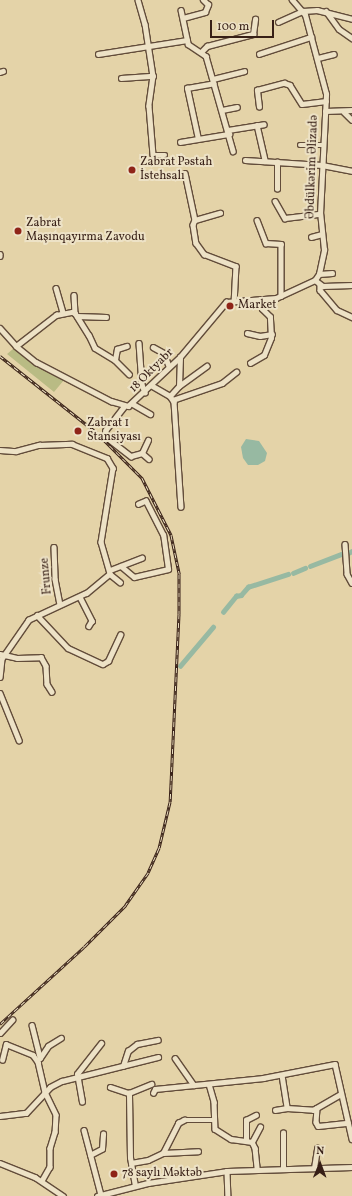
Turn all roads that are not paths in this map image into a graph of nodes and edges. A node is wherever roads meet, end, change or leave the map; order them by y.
1 (138, 0) edge
2 (203, 0) edge
3 (292, 0) edge
4 (181, 10) dead end
5 (303, 11) junction
6 (326, 11) junction
7 (183, 18) junction
8 (255, 19) dead end
9 (352, 19) edge
10 (278, 22) dead end
11 (311, 37) junction
12 (352, 38) edge
13 (187, 40) junction
14 (149, 47) junction
15 (202, 51) junction
16 (98, 54) dead end
17 (259, 54) dead end
18 (334, 54) dead end
19 (318, 58) junction
20 (244, 71) dead end
21 (153, 76) junction
22 (121, 78) dead end
23 (213, 81) junction
24 (326, 101) junction
25 (237, 107) dead end
26 (260, 107) dead end
27 (222, 110) junction
28 (352, 110) edge
29 (325, 111) junction
30 (344, 112) junction
31 (352, 120) edge
32 (264, 124) dead end
33 (257, 125) junction
34 (228, 132) junction
35 (198, 139) junction
36 (180, 142) dead end
37 (300, 145) dead end
38 (323, 145) junction
39 (233, 151) dead end
40 (165, 155) dead end
41 (245, 160) dead end
42 (265, 161) junction
43 (278, 162) junction
44 (322, 165) junction
45 (352, 171) edge
46 (185, 173) dead end
47 (277, 189) dead end
48 (275, 202) dead end
49 (220, 213) dead end
50 (320, 214) junction
51 (194, 220) junction
52 (257, 220) dead end
53 (322, 234) junction
54 (311, 236) dead end
55 (332, 273) dead end
56 (319, 274) junction
57 (315, 280) junction
58 (320, 285) junction
59 (352, 285) edge
60 (56, 288) dead end
61 (74, 295) dead end
62 (281, 296) junction
63 (234, 300) junction
64 (261, 301) junction
65 (63, 313) junction
66 (76, 315) junction
67 (106, 317) dead end
68 (352, 317) edge
69 (0, 328) edge
70 (247, 332) dead end
71 (272, 334) junction
72 (139, 343) dead end
73 (16, 346) junction
74 (127, 346) dead end
75 (153, 347) dead end
76 (180, 357) junction
77 (115, 360) junction
78 (250, 363) dead end
79 (169, 366) junction
80 (207, 366) dead end
81 (236, 372) dead end
82 (129, 374) dead end
83 (152, 385) junction
84 (179, 386) junction
85 (145, 392) junction
86 (172, 398) junction
87 (133, 404) junction
88 (125, 406) junction
89 (150, 414) dead end
90 (148, 440) dead end
91 (0, 450) edge
92 (142, 453) junction
93 (149, 459) dead end
94 (139, 504) dead end
95 (182, 507) dead end
96 (345, 544) dead end
97 (54, 547) dead end
98 (142, 558) dead end
99 (121, 566) junction
100 (110, 572) junction
101 (120, 582) dead end
102 (352, 583) edge
103 (80, 597) junction
104 (60, 604) junction
105 (37, 615) junction
106 (89, 626) dead end
107 (120, 635) dead end
108 (2, 654) edge
109 (0, 678) edge
110 (52, 692) dead end
111 (0, 694) edge
112 (19, 740) dead end
113 (12, 1020) dead end
114 (32, 1026) dead end
115 (0, 1033) edge
116 (61, 1038) dead end
117 (158, 1040) dead end
118 (101, 1043) dead end
119 (158, 1057) dead end
120 (175, 1058) dead end
121 (2, 1060) dead end
122 (39, 1060) junction
123 (123, 1066) junction
124 (282, 1075) junction
125 (77, 1077) junction
126 (150, 1084) dead end
127 (209, 1084) junction
128 (194, 1086) junction
129 (110, 1087) dead end
130 (45, 1092) junction
131 (129, 1093) junction
132 (153, 1094) dead end
133 (342, 1094) junction
134 (82, 1102) dead end
135 (286, 1108) junction
136 (316, 1108) junction
137 (275, 1110) dead end
138 (256, 1115) dead end
139 (0, 1116) edge
140 (213, 1120) junction
141 (348, 1123) junction
142 (260, 1127) dead end
143 (84, 1130) dead end
144 (283, 1133) dead end
145 (103, 1134) dead end
146 (352, 1139) edge
147 (246, 1140) junction
148 (252, 1142) junction
149 (317, 1148) dead end
150 (198, 1151) dead end
151 (163, 1153) junction
152 (90, 1155) junction
153 (131, 1163) junction
154 (0, 1164) edge
155 (352, 1167) edge
156 (257, 1168) junction
157 (283, 1168) junction
158 (314, 1168) junction
159 (227, 1171) junction
160 (42, 1181) junction
161 (135, 1186) junction
162 (63, 1196) edge
163 (99, 1196) edge
164 (228, 1196) edge

1 - 14 street
2 - 7 street
3 - 5 street, Əbdülkərim Əlizadə
4 - 7 street
5 - 6 street
5 - 10 street
5 - 11 street, Əbdülkərim Əlizadə
6 - 9 street
6 - 12 street
7 - 13 street
8 - 15 street
11 - 17 street
11 - 19 street, Əbdülkərim Əlizadə
13 - 14 street
13 - 15 street
14 - 16 street
14 - 21 street
15 - 23 street
18 - 19 street
19 - 24 street, Əbdülkərim Əlizadə
20 - 23 street
21 - 22 street
21 - 40 street
23 - 27 street
23 - 35 street
24 - 26 street, Əbdülkərim Əlizadə
24 - 29 street, Əbdülkərim Əlizadə
25 - 27 street
27 - 34 street
28 - 30 street
29 - 30 street
29 - 38 street, Əbdülkərim Əlizadə
30 - 31 street
32 - 33 street
33 - 34 street
33 - 42 street
34 - 35 street
34 - 39 street
35 - 36 street
37 - 38 street
38 - 44 street, Əbdülkərim Əlizadə
41 - 42 street
42 - 43 street
43 - 44 street
43 - 47 street
44 - 45 street
44 - 50 street, Əbdülkərim Əlizadə
46 - 51 street
48 - 50 street
49 - 51 street
50 - 53 street, Əbdülkərim Əlizadə
51 - 63 street
52 - 62 street
53 - 54 street
53 - 56 street, Əbdülkərim Əlizadə
55 - 56 street
56 - 57 street, Əbdülkərim Əlizadə
57 - 58 street
57 - 62 street
58 - 59 street
58 - 68 street
60 - 65 street
61 - 66 street
62 - 64 street
63 - 64 street
63 - 76 street, 18 Oktyabr
64 - 71 street
65 - 66 street
65 - 73 street
66 - 67 street
66 - 77 street
69 - 73 street, 18 Oktyabr
70 - 71 street
71 - 78 street
72 - 85 street
73 - 88 street, 18 Oktyabr
74 - 77 street
75 - 79 street
76 - 79 street, 18 Oktyabr
76 - 84 street
77 - 82 street
79 - 83 street, 18 Oktyabr
80 - 84 street
81 - 86 street
83 - 85 street, 18 Oktyabr
83 - 86 street
84 - 86 street
85 - 87 street, 18 Oktyabr
86 - 95 street
87 - 88 street, 18 Oktyabr
87 - 89 street
88 - 92 street
90 - 92 street
91 - 100 street
92 - 93 street
94 - 99 street
96 - 102 street
97 - 104 street, Frunze
98 - 99 street
99 - 100 street
100 - 101 street
100 - 103 street
103 - 104 street
103 - 106 street
104 - 105 street
105 - 107 street
105 - 108 street
108 - 109 street
108 - 110 street
111 - 112 street
113 - 115 street
114 - 122 street
116 - 122 street
117 - 123 street
118 - 125 street
119 - 123 street
120 - 128 street
121 - 122 street
122 - 130 street
123 - 125 street
124 - 127 street
124 - 133 street
124 - 135 street
125 - 130 street
125 - 134 street
126 - 131 street
127 - 128 street
127 - 140 street
128 - 132 street
129 - 131 street
130 - 139 street
130 - 160 street
131 - 153 street
133 - 136 street
133 - 141 street
135 - 136 street
135 - 137 street
136 - 141 street
138 - 147 street
140 - 147 street
140 - 151 street
141 - 146 street
142 - 148 street
143 - 152 street
144 - 157 street
145 - 152 street
147 - 148 street
148 - 156 street
149 - 158 street
150 - 151 street
151 - 153 street
152 - 163 street
153 - 161 street
154 - 160 street
155 - 158 street
156 - 157 street
156 - 159 street
157 - 158 street
159 - 161 street
159 - 164 street
160 - 162 street
161 - 163 street

